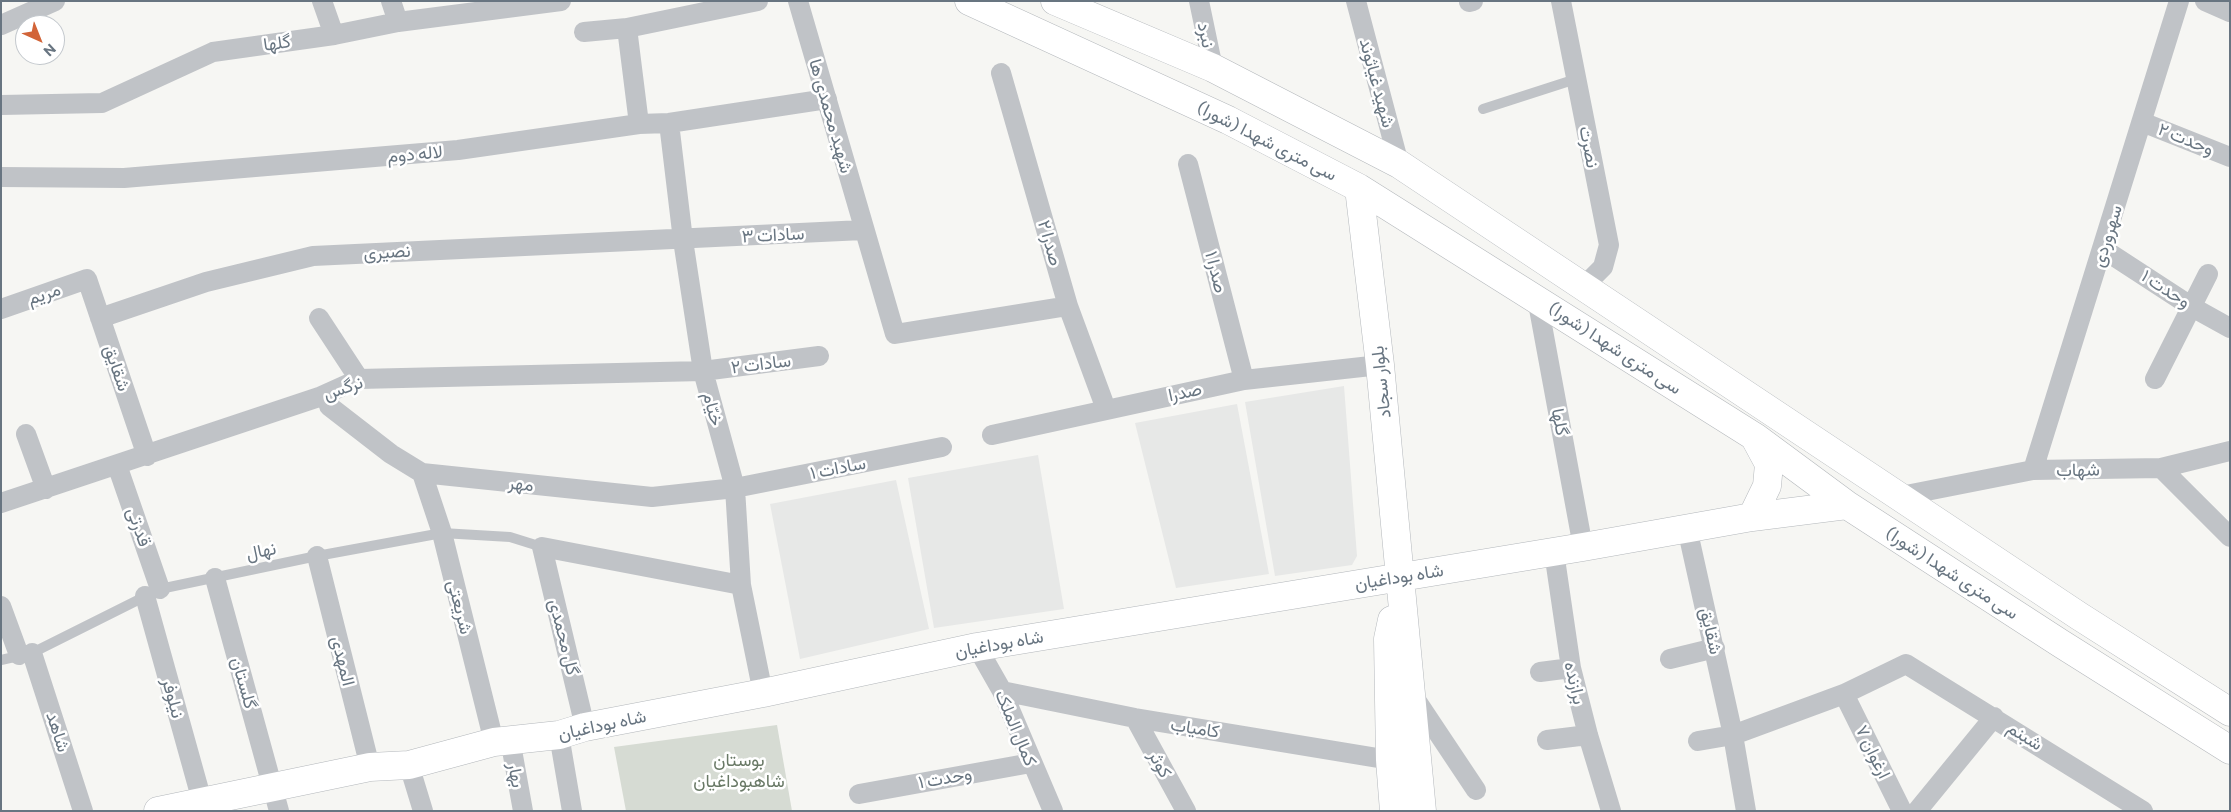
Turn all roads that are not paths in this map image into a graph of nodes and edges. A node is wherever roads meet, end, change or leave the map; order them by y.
1 (55, 1) edge
2 (322, 1) edge
3 (391, 1) edge
4 (561, 1) edge
5 (758, 1) edge
6 (798, 1) edge
7 (969, 1) edge
8 (1055, 1) edge
9 (1199, 1) edge
10 (1356, 1) edge
11 (1561, 1) edge
12 (2180, 1) edge
13 (2206, 1) edge
14 (490, 5) edge
15 (2230, 12) edge
16 (398, 22) junction
17 (1, 25) edge
18 (627, 28) junction
19 (1120, 30) junction
20 (584, 32) dead end
21 (334, 35) junction
22 (1107, 63) junction
23 (1213, 68) junction
24 (1001, 73) dead end
25 (1576, 79) junction
26 (827, 100) junction
27 (1, 105) edge
28 (1483, 109) dead end
29 (2142, 122) junction
30 (669, 123) junction
31 (639, 124) junction
32 (2230, 157) edge
33 (1188, 164) dead end
34 (1399, 164) junction
35 (1, 177) edge
36 (1359, 188) junction
37 (863, 230) junction
38 (682, 240) junction
39 (2103, 249) junction
40 (2208, 274) dead end
41 (87, 279) joint
42 (1584, 286) junction
43 (1537, 298) junction
44 (1068, 306) junction
45 (2192, 307) junction
46 (1, 309) edge
47 (100, 318) junction
48 (319, 318) dead end
49 (2230, 328) edge
50 (818, 356) dead end
51 (1380, 365) junction
52 (703, 371) junction
53 (360, 379) junction
54 (2155, 379) dead end
55 (1244, 380) junction
56 (329, 406) dead end
57 (1106, 409) junction
58 (26, 434) dead end
59 (992, 435) dead end
60 (1755, 437) junction
61 (942, 447) dead end
62 (2230, 451) edge
63 (147, 456) junction
64 (117, 465) junction
65 (2161, 468) junction
66 (2034, 470) junction
67 (422, 474) junction
68 (735, 488) junction
69 (46, 489) junction
70 (1901, 496) junction
71 (1, 504) edge
72 (1847, 505) junction
73 (1752, 517) junction
74 (1687, 528) junction
75 (442, 533) junction
76 (2230, 537) edge
77 (542, 547) junction
78 (1584, 547) junction
79 (1554, 552) junction
80 (317, 556) junction
81 (1399, 576) junction
82 (214, 578) junction
83 (741, 585) junction
84 (152, 592) junction
85 (1, 606) edge
86 (2079, 616) junction
87 (2060, 643) junction
88 (977, 647) junction
89 (1715, 648) junction
90 (17, 656) edge
91 (1670, 659) dead end
92 (1571, 668) junction
93 (1540, 672) dead end
94 (1002, 691) junction
95 (763, 693) junction
96 (1412, 694) junction
97 (1844, 694) junction
98 (2224, 703) edge
99 (1994, 717) junction
100 (1135, 718) junction
101 (585, 727) junction
102 (559, 735) junction
103 (1588, 735) junction
104 (1733, 735) junction
105 (502, 740) junction
106 (1548, 740) dead end
107 (1698, 741) dead end
108 (2230, 750) edge
109 (1390, 760) junction
110 (1031, 763) junction
111 (408, 765) junction
112 (370, 767) junction
113 (1476, 790) dead end
114 (859, 794) dead end
115 (277, 799) edge
116 (202, 801) junction
117 (1605, 809) edge
118 (83, 811) edge
119 (158, 811) edge
120 (423, 811) edge
121 (523, 811) edge
122 (572, 811) edge
123 (1053, 811) edge
124 (1186, 811) edge
125 (1394, 811) edge
126 (1422, 811) edge
127 (1746, 811) edge
128 (1902, 811) edge
129 (1917, 811) edge
130 (2143, 811) edge

1 - 17 street
2 - 21 street
3 - 16 street
4 - 14 street, گلها
5 - 18 street
6 - 26 street, شهید محمدی ها
7 - 22 main road, سی متری شهدا (شورا)
8 - 19 main road, سی متری شهدا (شورا)
9 - 23 street, نبرد
10 - 34 street, شهید غیاثوند
11 - 25 street, نصرت
12 - 29 street, سهروردی
13 - 15 street
14 - 16 street, گلها
16 - 21 street, گلها
18 - 20 street
18 - 31 street
19 - 22 main road
19 - 23 main road, سی متری شهدا (شورا)
21 - 27 street, گلها
22 - 36 main road, سی متری شهدا (شورا)
23 - 34 main road, سی متری شهدا (شورا)
24 - 44 street, صدرا ۲
25 - 28 lane
25 - 42 street, نصرت
26 - 30 street, لاله دوم
26 - 37 street, شهید محمدی ها
29 - 32 street, وحدت ۲
29 - 39 street, سهروردی
30 - 31 street, لاله دوم
30 - 38 street, خیّام
31 - 35 street, لاله دوم
33 - 55 street, صدرا ۱
34 - 42 main road, سی متری شهدا (شورا)
36 - 43 main road, سی متری شهدا (شورا)
36 - 51 main road, بلوار سجاد
37 - 38 street, سادات ۳
37 - 44 street, شهید محمدی ها
38 - 47 street, نصیری
38 - 52 street, خیّام
39 - 45 street, وحدت ۱
39 - 66 street, سهروردی
40 - 45 street
41 - 46 street, مریم
41 - 47 street, شقایق
42 - 70 main road, سی متری شهدا (شورا)
43 - 60 main road, سی متری شهدا (شورا)
43 - 78 street, گلها
44 - 57 street, صدرا ۲
45 - 49 street, وحدت ۱
45 - 54 street
47 - 63 street, شقایق
48 - 53 street
50 - 52 street, سادات ۲
51 - 55 street, صدرا
51 - 81 main road, بلوار سجاد
52 - 53 street, نرگس
52 - 68 street, خیّام
53 - 63 street, نرگس
55 - 57 street, صدرا
56 - 67 street, مهر
57 - 59 street, صدرا
58 - 69 street
60 - 72 main road, سی متری شهدا (شورا)
60 - 73 main road
61 - 68 street, سادات ۱
62 - 65 street, شهاب
63 - 64 street, نرگس
64 - 69 street, نرگس
64 - 84 street, قدرتی
65 - 66 street, شهاب
65 - 76 street
66 - 70 street, شهاب
67 - 68 street, مهر
67 - 75 street, شریعتی
68 - 83 street, خیّام
69 - 71 street, نرگس
70 - 86 main road, سی متری شهدا (شورا)
72 - 73 main road, شاه بوداغیان
72 - 87 main road, سی متری شهدا (شورا)
73 - 74 main road, شاه بوداغیان
74 - 78 main road, شاه بوداغیان
74 - 89 street, شقایق
75 - 77 lane, نهال
75 - 80 lane, نهال
75 - 105 street, شریعتی
77 - 83 street
77 - 101 street, گل محمدی
78 - 79 main road, شاه بوداغیان
79 - 81 main road, شاه بوداغیان
79 - 92 street, برازنده
80 - 82 lane, نهال
80 - 112 street, المهدی
81 - 88 main road, شاه بوداغیان
81 - 96 main road, بلوار سجاد
81 - 109 main road, بلوار سجاد
82 - 84 lane, نهال
82 - 115 street, گلستان
83 - 95 street, خیّام
84 - 90 lane, نهال
84 - 116 street, نیلوفر
85 - 90 street, شاهد
86 - 87 main road
86 - 98 main road, سی متری شهدا (شورا)
87 - 108 main road, سی متری شهدا (شورا)
88 - 94 street, کمال الملک
88 - 95 main road, شاه بوداغیان
89 - 91 street
89 - 104 street, شقایق
90 - 118 street, شاهد
92 - 93 street
92 - 103 street, برازنده
94 - 100 street, کامیاب
94 - 110 street, کمال الملک
95 - 101 main road, شاه بوداغیان
96 - 113 street
96 - 126 main road, بلوار سجاد
97 - 99 street, شبنم
97 - 104 street
97 - 128 street, ارغوان ۷
99 - 129 street
99 - 130 street, شبنم
100 - 109 street, کامیاب
100 - 124 street, کوثر
101 - 102 main road, شاه بوداغیان
102 - 105 main road, شاه بوداغیان
102 - 122 street
103 - 106 street
103 - 117 street, برازنده
104 - 107 street
104 - 127 street, شقایق
105 - 111 main road, شاه بوداغیان
105 - 121 street, بهار
109 - 125 main road, بلوار سجاد
110 - 114 street, وحدت ۱
110 - 123 street, کمال الملک
111 - 112 main road, شاه بوداغیان
111 - 120 street
112 - 115 main road, شاه بوداغیان
115 - 116 main road, شاه بوداغیان
116 - 119 main road, شاه بوداغیان

